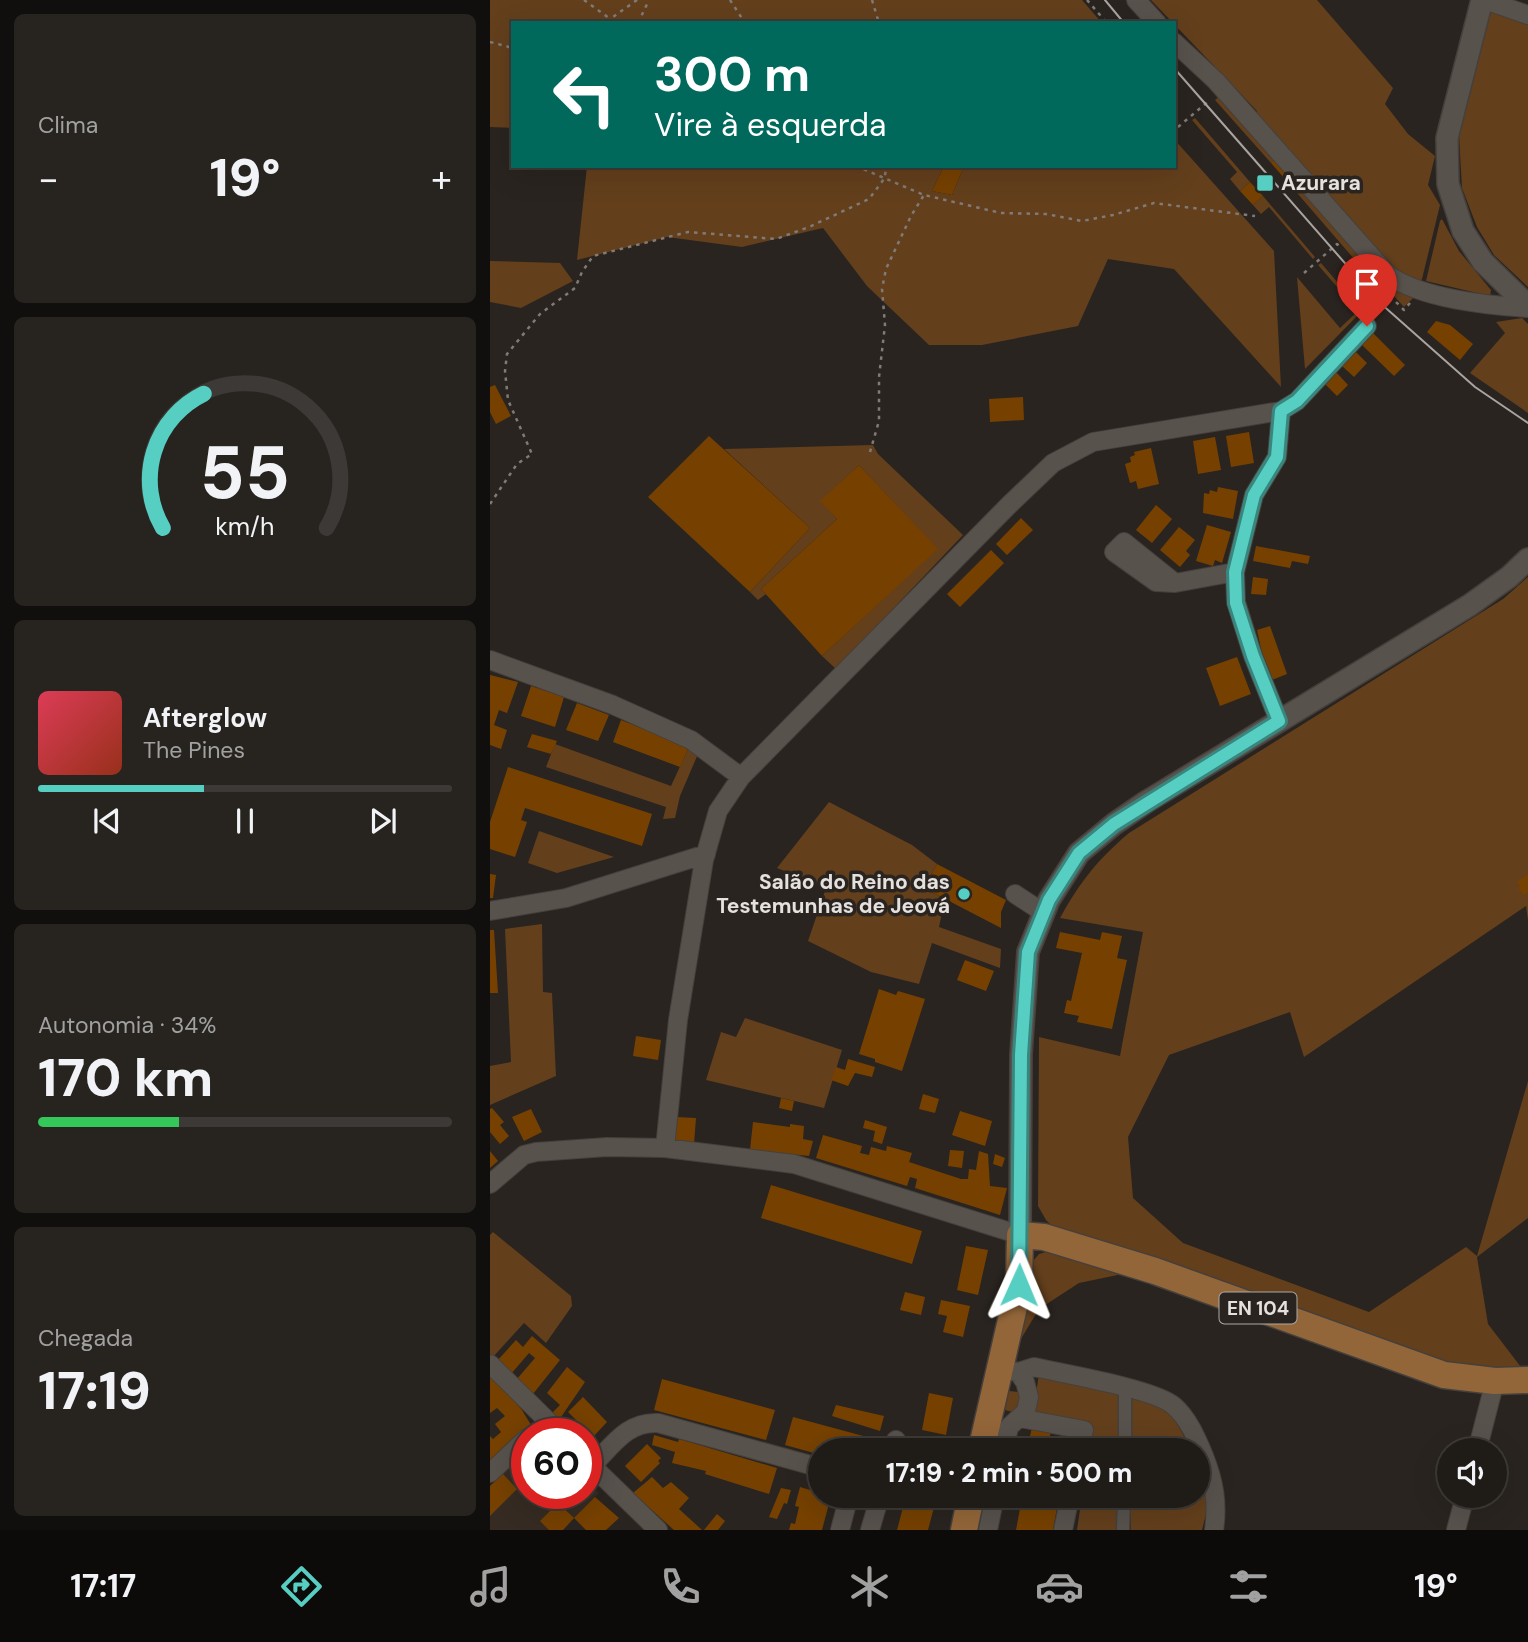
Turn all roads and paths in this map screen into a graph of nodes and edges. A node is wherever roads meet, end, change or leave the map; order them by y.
1 (584, 0) edge
2 (638, 0) edge
3 (649, 0) edge
4 (730, 0) edge
5 (872, 0) edge
6 (1087, 0) edge
7 (1136, 0) edge
8 (1484, 0) edge
9 (1528, 15) edge
10 (609, 21) edge
11 (639, 21) edge
12 (744, 21) edge
13 (878, 21) edge
14 (1105, 21) edge
15 (1155, 21) edge
16 (490, 42) edge
17 (1176, 44) edge
18 (511, 47) edge
19 (1223, 89) junction
20 (1178, 127) dead end
21 (860, 168) edge
22 (887, 168) edge
23 (884, 179) junction
24 (925, 195) junction
25 (1255, 216) dead end
26 (1318, 254) dead end
27 (1346, 254) dead end
28 (1321, 258) junction
29 (1304, 272) dead end
30 (1423, 290) junction
31 (1386, 291) dead end
32 (1528, 307) edge
33 (1367, 326) dead end
34 (1281, 411) junction
35 (870, 452) dead end
36 (490, 503) edge
37 (1528, 559) edge
38 (1235, 572) junction
39 (1175, 583) dead end
40 (490, 660) edge
41 (1279, 721) junction
42 (741, 777) junction
43 (706, 854) junction
44 (1015, 894) dead end
45 (490, 911) edge
46 (1044, 913) junction
47 (665, 1148) junction
48 (490, 1184) edge
49 (1020, 1235) junction
50 (490, 1364) edge
51 (1009, 1370) junction
52 (1528, 1380) edge
53 (1495, 1381) junction
54 (1125, 1388) junction
55 (544, 1418) edge
56 (1020, 1418) junction
57 (985, 1438) edge
58 (1007, 1438) edge
59 (1082, 1438) edge
60 (1125, 1438) edge
61 (1480, 1438) edge
62 (602, 1452) edge
63 (511, 1453) edge
64 (808, 1464) edge
65 (490, 1473) edge
66 (602, 1476) edge
67 (846, 1508) edge
68 (876, 1508) edge
69 (969, 1508) edge
70 (993, 1508) edge
71 (1068, 1508) edge
72 (1124, 1508) edge
73 (1462, 1508) edge
74 (658, 1530) edge
75 (840, 1530) edge
76 (870, 1530) edge
77 (964, 1530) edge
78 (988, 1530) edge
79 (1063, 1530) edge
80 (1123, 1530) edge
81 (1214, 1530) edge
82 (1456, 1530) edge

1 - 10 path
2 - 10 path
3 - 11 path
4 - 12 path
5 - 13 path
6 - 14 path
7 - 15 street
8 - 9 street
8 - 32 street
16 - 18 path
17 - 19 street
19 - 20 path
19 - 30 street
21 - 23 path
22 - 23 path
23 - 24 path
23 - 36 path
24 - 25 path
24 - 35 path
26 - 28 path
27 - 28 path
28 - 29 path
30 - 31 path
30 - 32 street
33 - 34 street
34 - 38 street
34 - 42 street
37 - 41 street
38 - 39 street
38 - 41 street
40 - 42 street
41 - 46 street
42 - 43 street
43 - 45 street
43 - 47 street
44 - 46 street
46 - 49 street
47 - 48 street
47 - 49 street
49 - 51 main road
49 - 53 main road, EN 104
50 - 55 street
51 - 54 street
51 - 56 street
51 - 57 main road
52 - 53 main road, EN 104
53 - 61 street
54 - 60 street
54 - 81 street
56 - 58 street
56 - 59 street
62 - 64 street
63 - 65 street
66 - 74 street
67 - 75 street
68 - 76 street
69 - 77 main road
70 - 78 street
71 - 79 street
72 - 80 street
73 - 82 street

